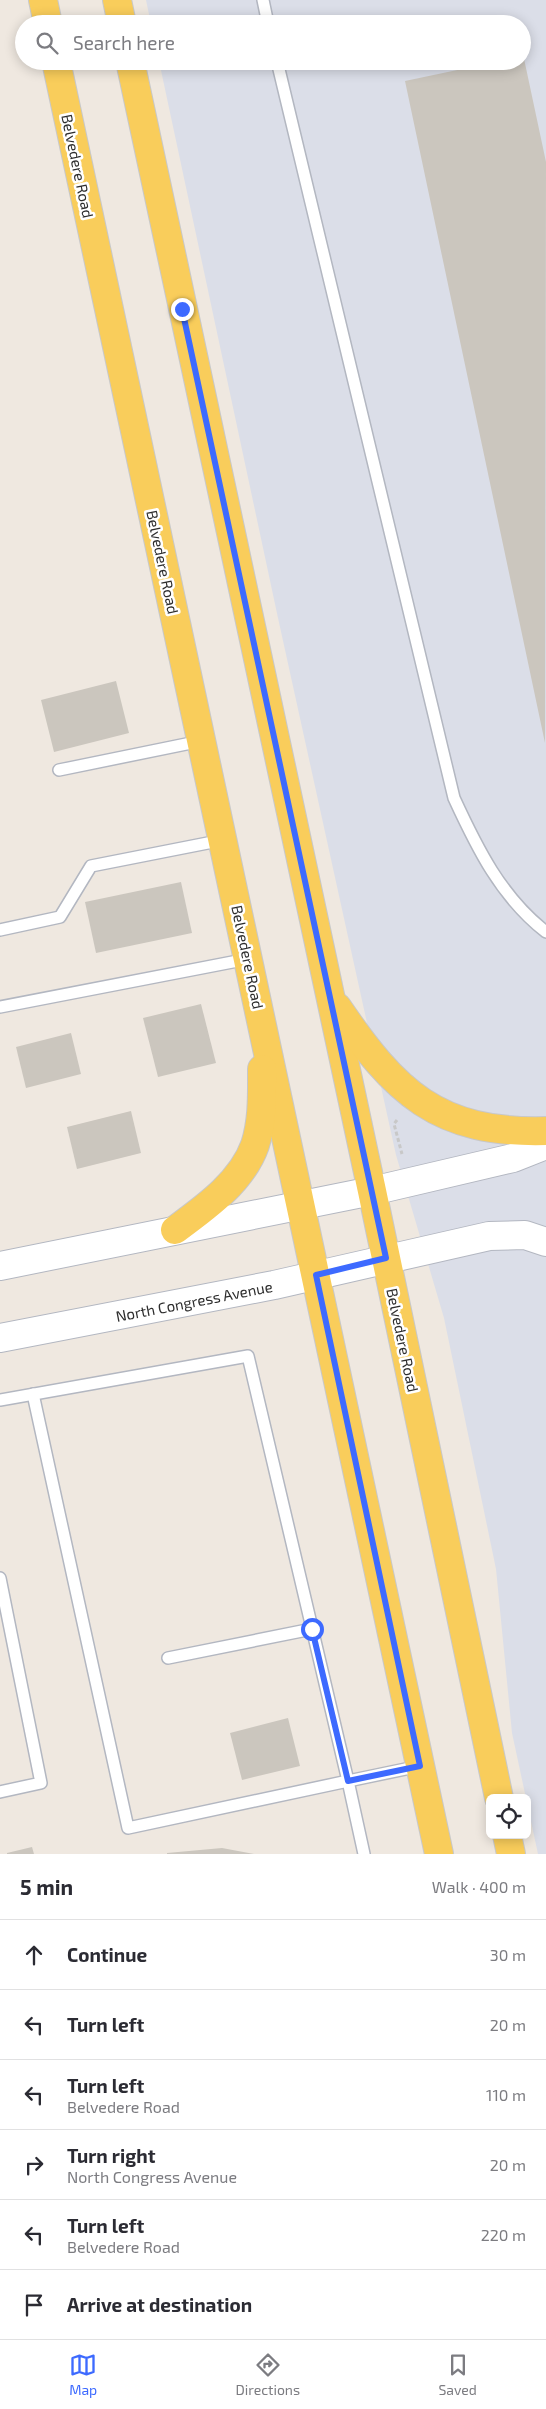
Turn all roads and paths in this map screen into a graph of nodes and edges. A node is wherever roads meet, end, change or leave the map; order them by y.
1 (43, 0) edge
2 (117, 0) edge
3 (263, 0) edge
4 (46, 15) edge
5 (120, 15) edge
6 (266, 15) edge
7 (58, 70) edge
8 (132, 70) edge
9 (279, 70) edge
10 (201, 741) junction
11 (58, 770) dead end
12 (223, 840) junction
13 (0, 930) edge
14 (546, 932) edge
15 (249, 958) junction
16 (330, 997) junction
17 (0, 1007) edge
18 (264, 1028) junction
19 (398, 1117) dead end
20 (546, 1131) edge
21 (546, 1145) edge
22 (404, 1160) dead end
23 (372, 1191) junction
24 (302, 1205) junction
25 (175, 1230) junction
26 (546, 1242) edge
27 (386, 1258) junction
28 (0, 1266) edge
29 (316, 1275) junction
30 (0, 1338) edge
31 (34, 1394) junction
32 (0, 1400) edge
33 (0, 1578) edge
34 (312, 1629) junction
35 (168, 1658) dead end
36 (420, 1766) junction
37 (348, 1781) junction
38 (0, 1792) edge
39 (498, 1794) edge
40 (507, 1839) edge
41 (364, 1854) edge
42 (439, 1854) edge
43 (510, 1854) edge

1 - 4 main road
2 - 5 main road
3 - 6 lane
7 - 10 main road, Belvedere Road
8 - 16 main road, Belvedere Road
9 - 14 lane
10 - 11 lane
10 - 12 main road, Belvedere Road
12 - 13 lane
12 - 15 main road, Belvedere Road
15 - 17 lane
15 - 18 main road, Belvedere Road
16 - 20 main road
16 - 23 main road, Belvedere Road
18 - 24 main road, Belvedere Road
18 - 25 main road
19 - 22 path
21 - 23 street
23 - 24 street
23 - 27 main road, Belvedere Road
24 - 25 street
24 - 29 main road, Belvedere Road
25 - 28 street
26 - 27 street, North Congress Avenue
27 - 29 street, North Congress Avenue
27 - 39 main road, Belvedere Road
29 - 30 street, North Congress Avenue
29 - 36 main road, Belvedere Road
31 - 32 lane
31 - 34 lane
31 - 37 lane
33 - 38 lane
34 - 35 lane
34 - 37 lane
36 - 37 lane
36 - 42 main road, Belvedere Road
37 - 41 lane
40 - 43 main road

